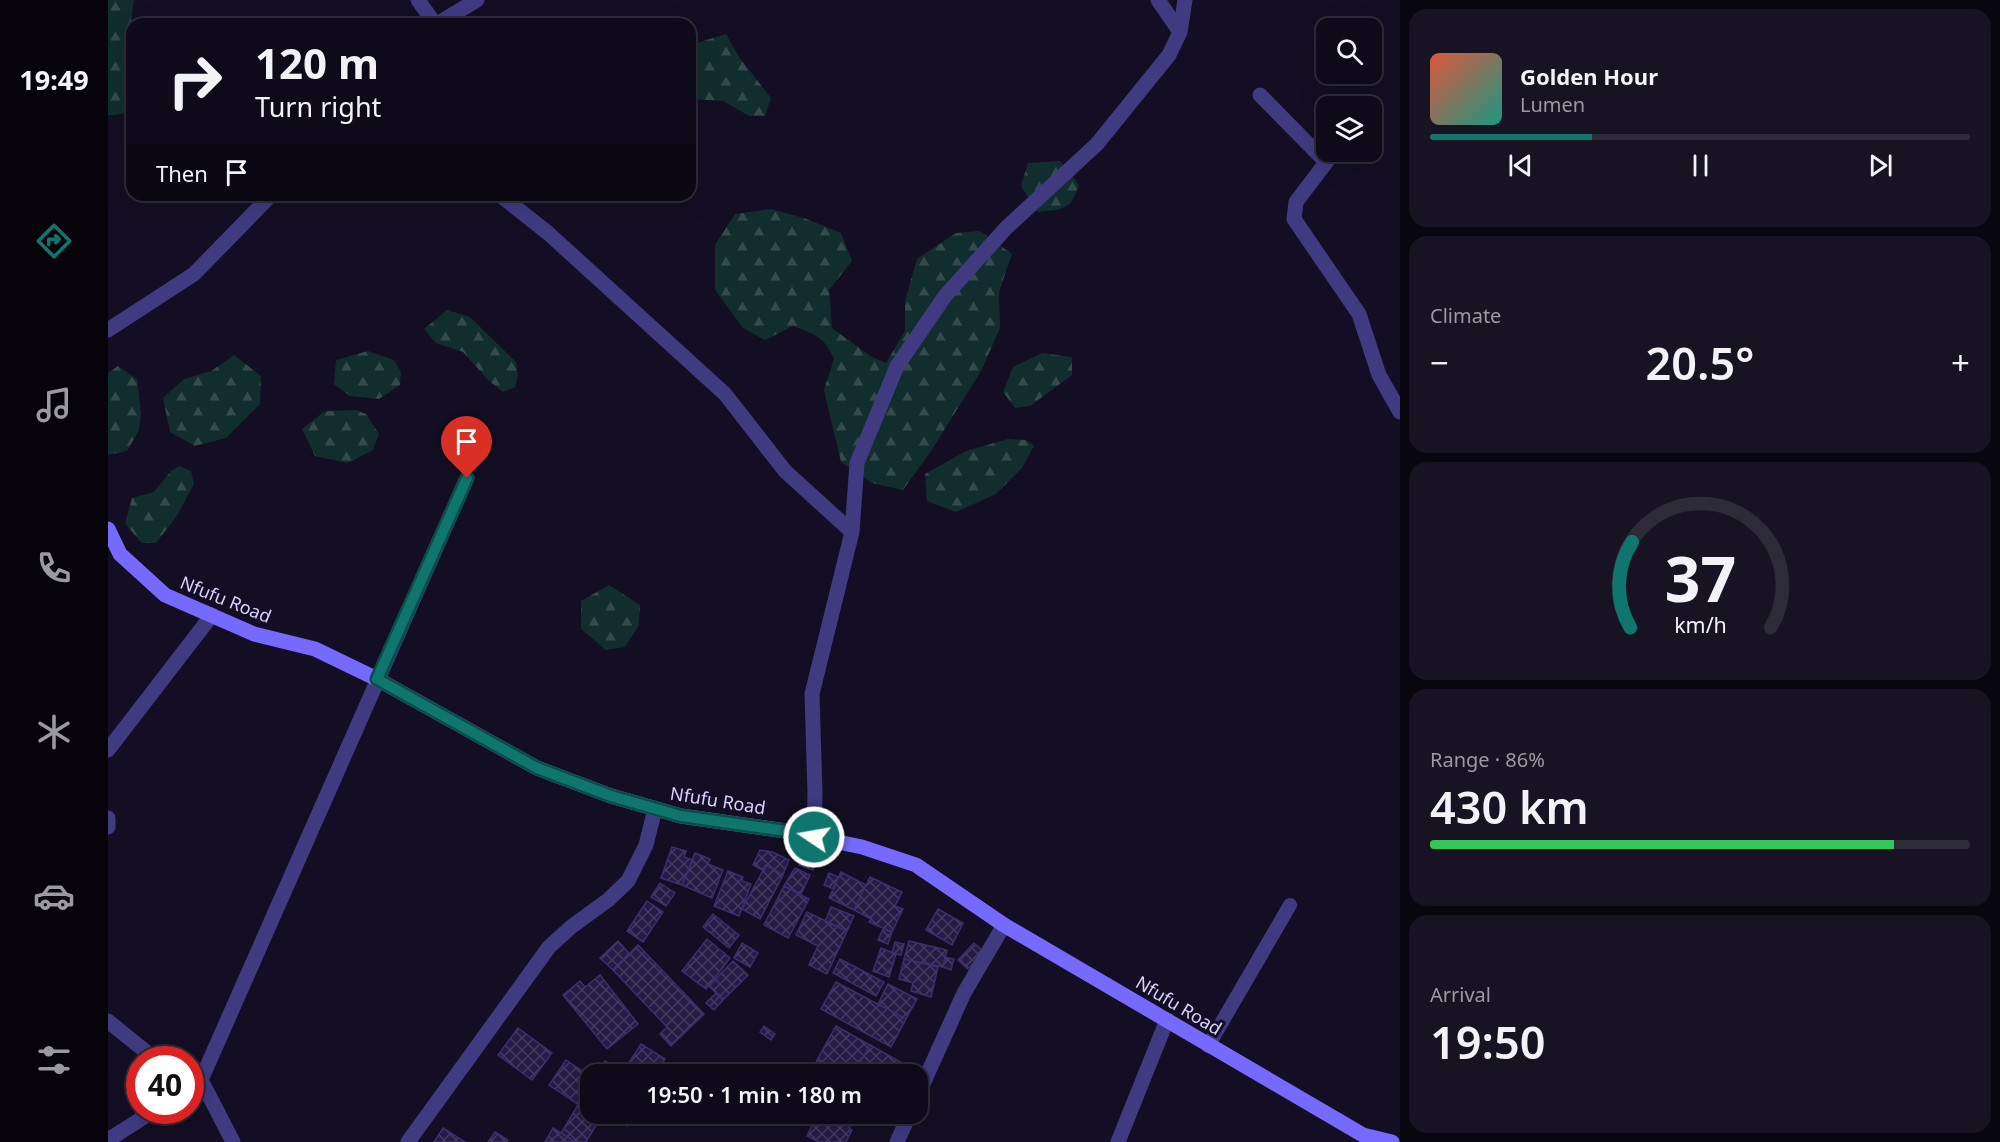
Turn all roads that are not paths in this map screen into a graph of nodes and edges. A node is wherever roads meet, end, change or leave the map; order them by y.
1 (418, 0) edge
2 (477, 0) edge
3 (1158, 0) edge
4 (1185, 0) edge
5 (432, 18) edge
6 (446, 18) edge
7 (1180, 32) junction
8 (1260, 95) dead end
9 (1316, 145) edge
10 (1325, 162) edge
11 (265, 201) edge
12 (507, 201) edge
13 (108, 330) edge
14 (1400, 412) edge
15 (467, 478) dead end
16 (108, 529) edge
17 (852, 532) junction
18 (212, 615) junction
19 (377, 679) junction
20 (108, 750) edge
21 (655, 809) junction
22 (108, 818) edge
23 (108, 827) edge
24 (814, 837) junction
25 (1290, 905) dead end
26 (1004, 925) junction
27 (108, 1020) edge
28 (1167, 1020) junction
29 (139, 1046) edge
30 (1208, 1046) junction
31 (204, 1065) edge
32 (928, 1073) edge
33 (204, 1096) edge
34 (133, 1124) edge
35 (905, 1124) edge
36 (108, 1140) edge
37 (233, 1142) edge
38 (408, 1142) edge
39 (897, 1142) edge
40 (1118, 1142) edge
41 (1392, 1142) edge

1 - 5 street
2 - 6 street
3 - 7 street
4 - 7 street
7 - 17 street
8 - 9 street
10 - 14 street
11 - 13 street
12 - 17 street
15 - 19 street
16 - 18 street, Nfufu Road
17 - 24 street
18 - 19 street, Nfufu Road
18 - 20 street
19 - 21 street, Nfufu Road
19 - 31 street
21 - 24 street, Nfufu Road
21 - 38 street
22 - 23 street
24 - 26 street, Nfufu Road
25 - 30 lane
26 - 28 street, Nfufu Road
26 - 32 street
27 - 29 street
28 - 30 street, Nfufu Road
28 - 40 street
30 - 41 street, Nfufu Road
33 - 37 street
34 - 36 street
35 - 39 street

